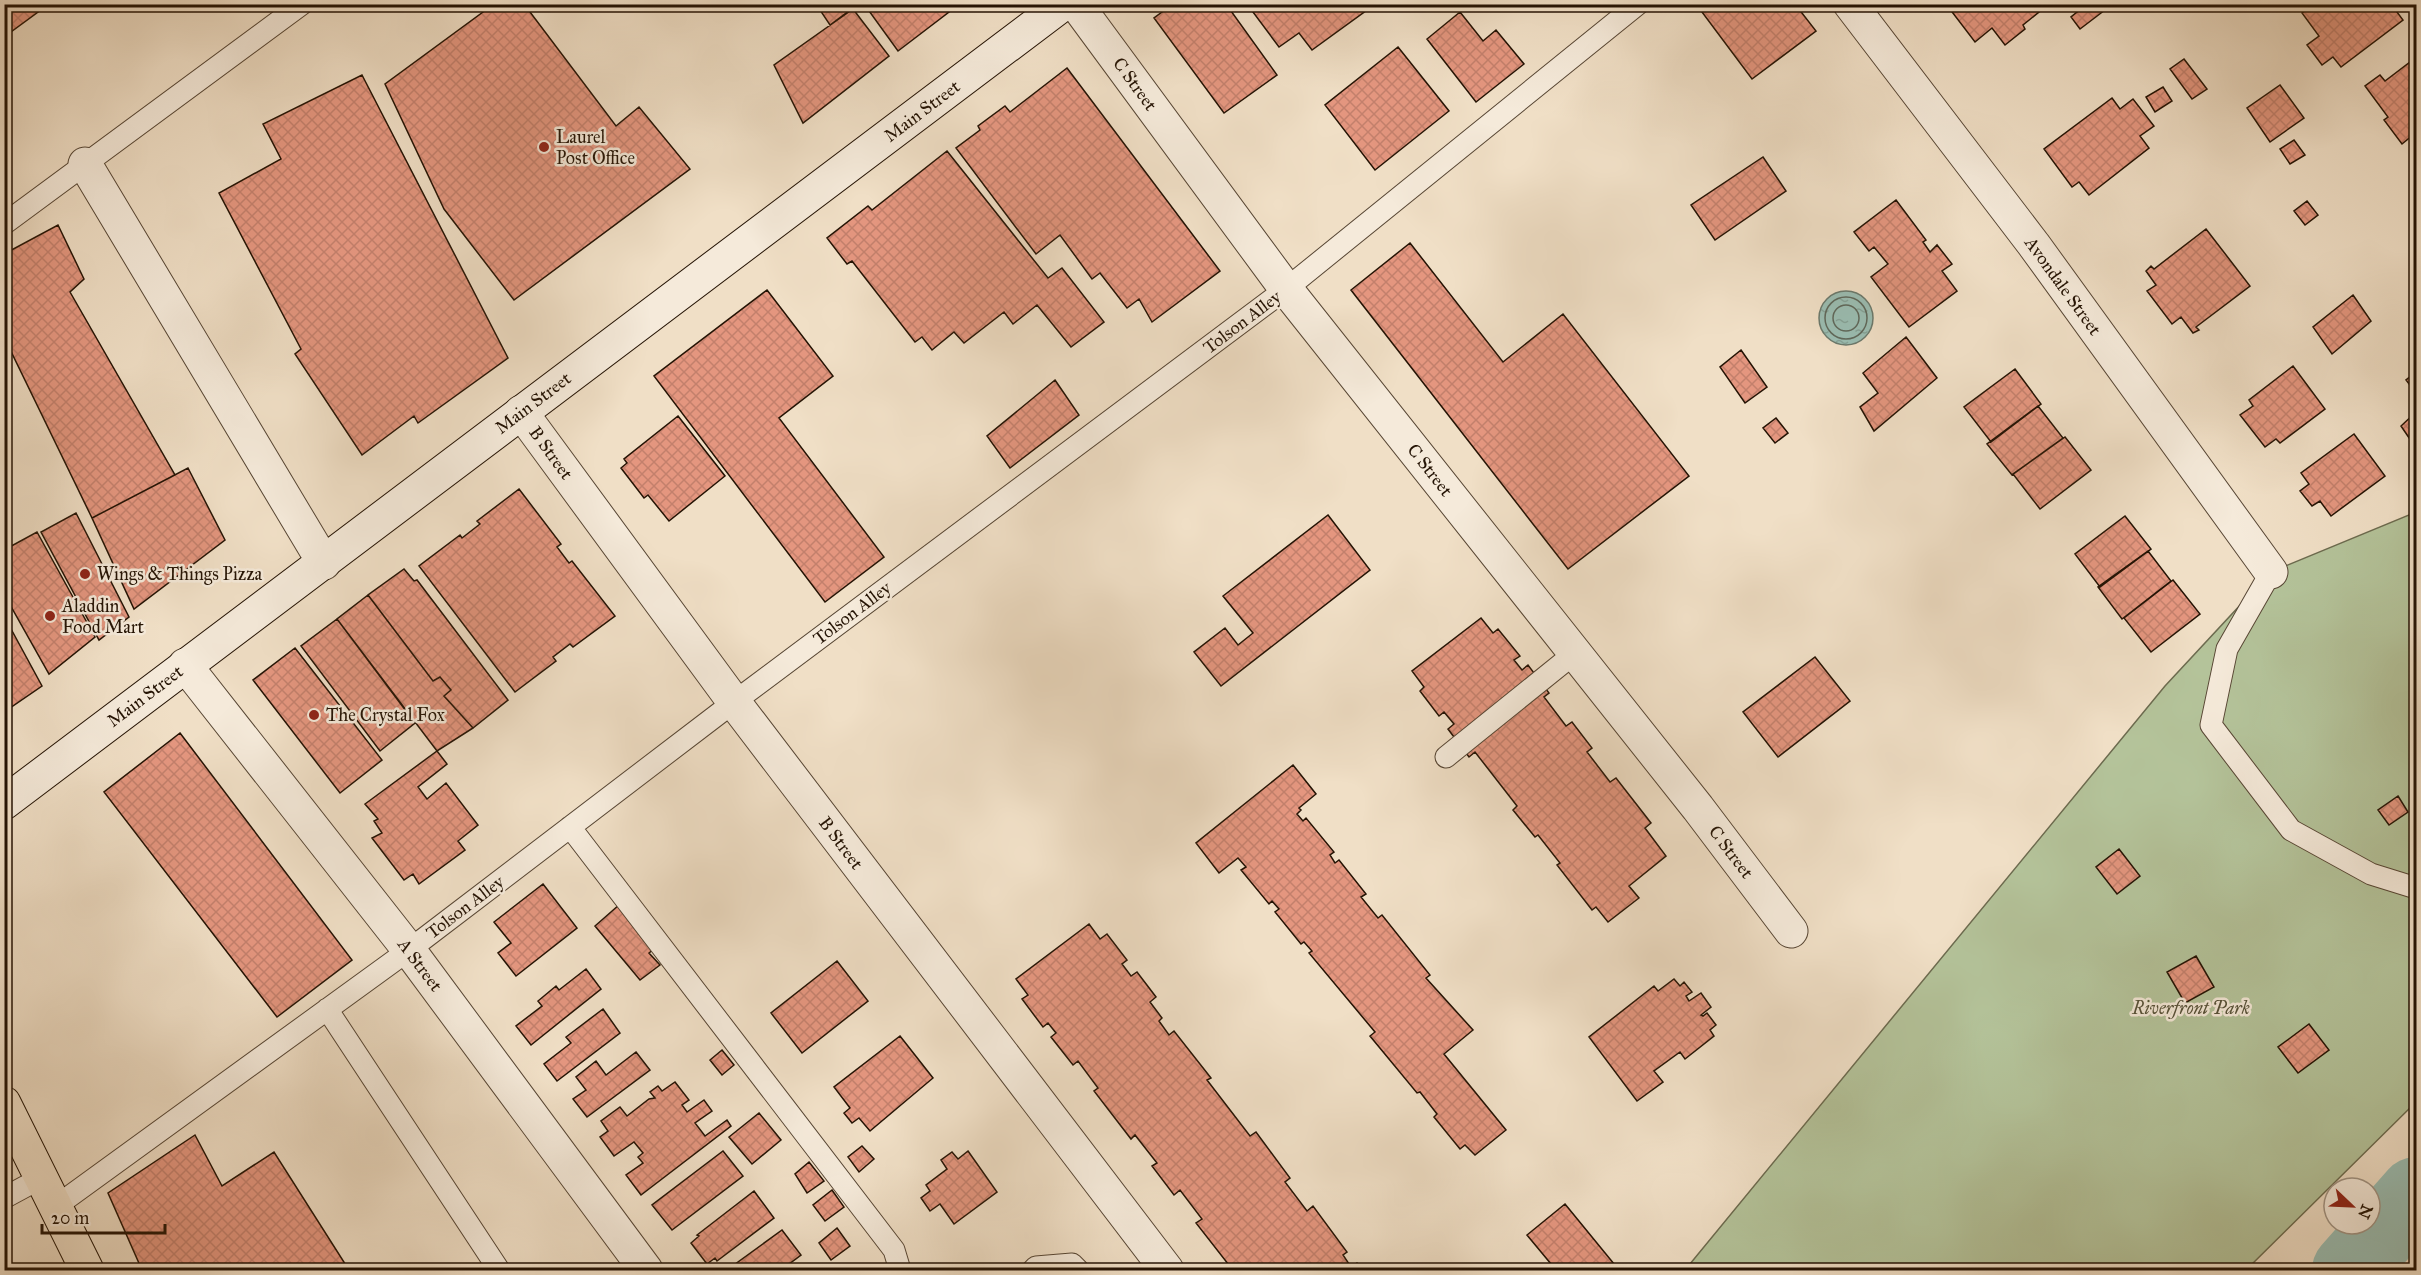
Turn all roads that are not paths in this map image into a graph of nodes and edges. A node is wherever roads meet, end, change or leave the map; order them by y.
1 (302, 4) edge
2 (1063, 4) edge
3 (1076, 4) edge
4 (1638, 4) edge
5 (1850, 4) edge
6 (85, 164) junction
7 (4, 224) edge
8 (1286, 289) junction
9 (521, 412) junction
10 (324, 563) junction
11 (2271, 572) joint
12 (1575, 653) junction
13 (186, 665) junction
14 (734, 702) junction
15 (1446, 757) dead end
16 (4, 803) edge
17 (570, 827) junction
18 (2416, 888) edge
19 (1791, 931) dead end
20 (409, 950) junction
21 (327, 1009) junction
22 (4, 1103) edge
23 (41, 1178) junction
24 (4, 1198) edge
25 (55, 1207) junction
26 (79, 1268) edge
27 (499, 1270) edge
28 (646, 1270) edge
29 (900, 1270) edge
30 (1033, 1270) edge
31 (1078, 1270) edge
32 (1167, 1270) edge

1 - 6 lane
2 - 9 street, Main Street
3 - 8 street, C Street
4 - 8 lane, Tolson Alley
5 - 11 street, Avondale Street
6 - 7 lane
6 - 10 street
8 - 12 street, C Street
8 - 14 lane, Tolson Alley
9 - 10 street, Main Street
9 - 14 street, B Street
10 - 13 street, Main Street
11 - 18 lane
12 - 15 lane
12 - 19 street, C Street
13 - 16 street, Main Street
13 - 20 street, A Street
14 - 17 lane, Tolson Alley
14 - 32 street, B Street
17 - 20 lane, Tolson Alley
17 - 29 lane
20 - 21 lane, Tolson Alley
20 - 28 street, A Street
21 - 25 lane, Tolson Alley
21 - 27 lane
22 - 23 main road
23 - 24 lane
23 - 25 main road
25 - 26 main road
30 - 31 lane

